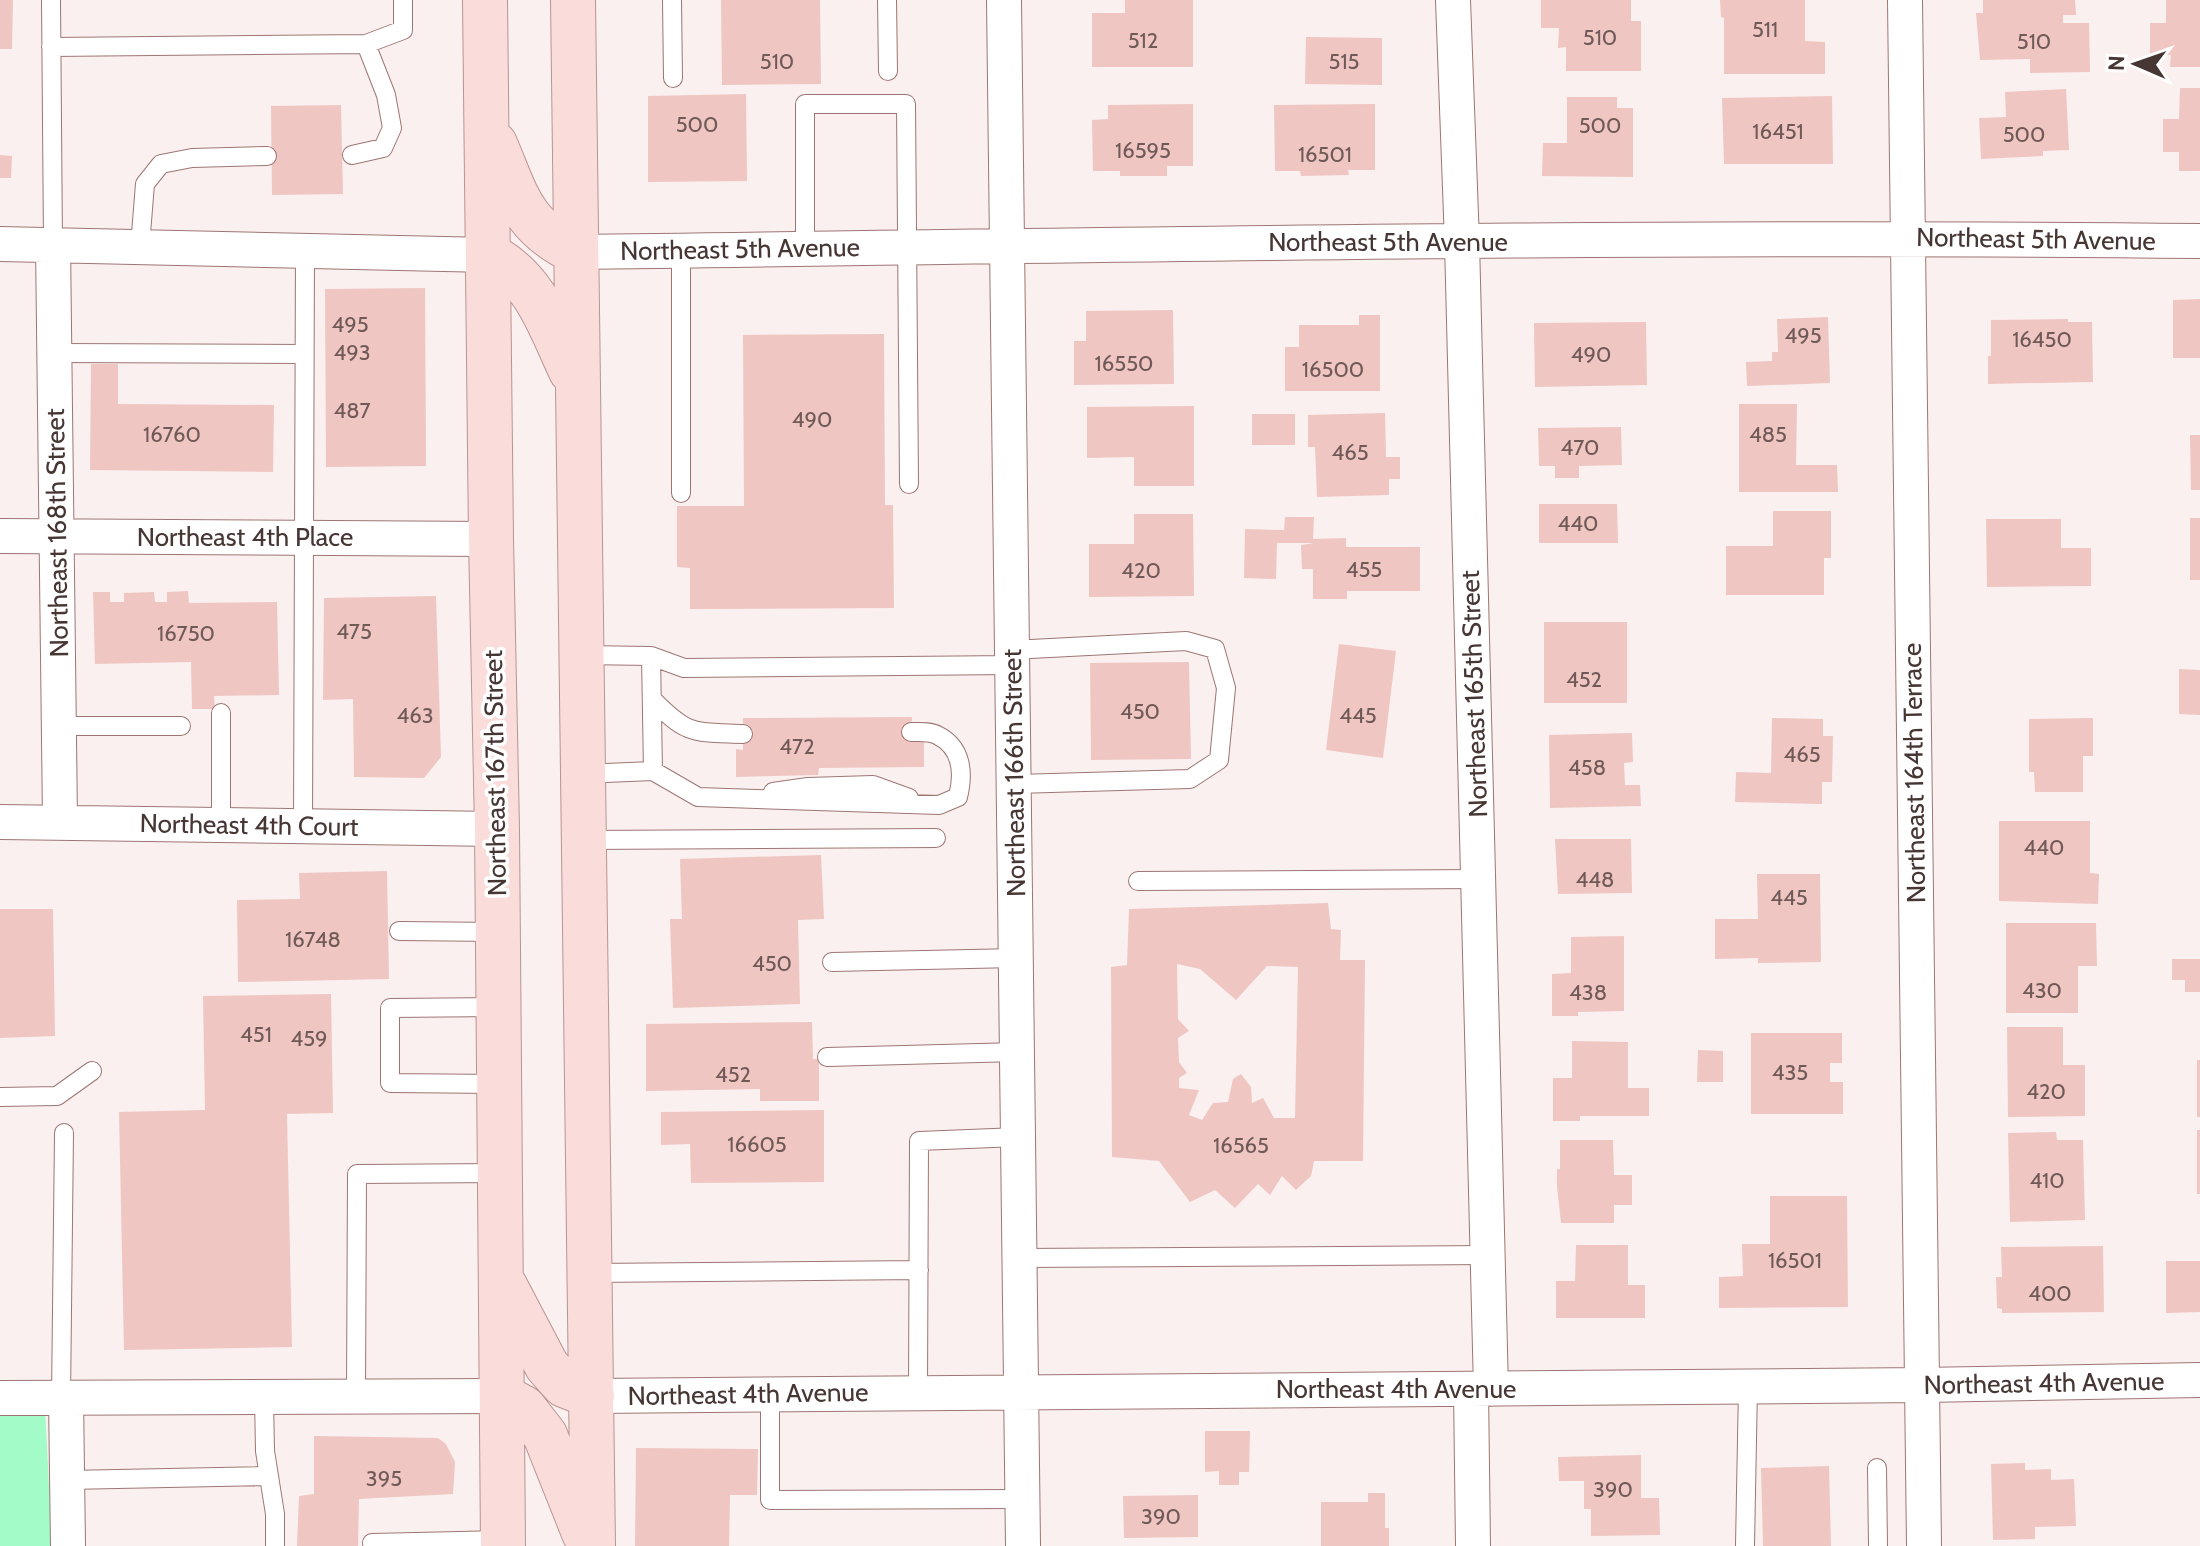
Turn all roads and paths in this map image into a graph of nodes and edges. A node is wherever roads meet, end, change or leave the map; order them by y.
1 (51, 0) edge
2 (403, 0) edge
3 (485, 0) edge
4 (573, 0) edge
5 (672, 0) edge
6 (887, 0) edge
7 (1004, 0) edge
8 (1453, 0) edge
9 (1905, 0) edge
10 (366, 44) junction
11 (51, 47) junction
12 (888, 71) dead end
13 (673, 78) dead end
14 (486, 123) junction
15 (352, 155) dead end
16 (267, 156) dead end
17 (1907, 238) junction
18 (2200, 241) edge
19 (1462, 242) junction
20 (0, 244) edge
21 (53, 244) junction
22 (1008, 245) junction
23 (140, 246) junction
24 (907, 246) junction
25 (805, 248) junction
26 (305, 250) junction
27 (681, 250) junction
28 (576, 252) junction
29 (489, 255) junction
30 (55, 353) junction
31 (304, 354) junction
32 (577, 384) junction
33 (909, 484) dead end
34 (681, 493) dead end
35 (0, 536) edge
36 (58, 536) junction
37 (304, 538) junction
38 (491, 539) junction
39 (581, 655) junction
40 (651, 656) junction
41 (1012, 657) junction
42 (652, 699) junction
43 (221, 713) dead end
44 (59, 726) junction
45 (181, 726) dead end
46 (911, 732) dead end
47 (743, 734) dead end
48 (653, 771) junction
49 (582, 774) junction
50 (1014, 784) junction
51 (60, 821) junction
52 (0, 822) edge
53 (221, 824) junction
54 (303, 826) junction
55 (497, 829) junction
56 (936, 838) dead end
57 (583, 840) junction
58 (1479, 879) junction
59 (1138, 881) dead end
60 (399, 931) dead end
61 (498, 932) junction
62 (1016, 958) junction
63 (832, 962) dead end
64 (499, 1007) junction
65 (1018, 1052) junction
66 (827, 1057) dead end
67 (92, 1071) dead end
68 (499, 1084) junction
69 (0, 1097) edge
70 (64, 1133) dead end
71 (1019, 1137) junction
72 (500, 1173) junction
73 (1488, 1255) junction
74 (1020, 1258) junction
75 (919, 1270) junction
76 (590, 1273) junction
77 (501, 1277) junction
78 (2200, 1380) edge
79 (1922, 1385) junction
80 (1748, 1386) junction
81 (1481, 1389) junction
82 (1022, 1391) junction
83 (918, 1392) junction
84 (770, 1394) junction
85 (502, 1396) junction
86 (592, 1396) junction
87 (356, 1397) junction
88 (0, 1398) edge
89 (64, 1398) junction
90 (264, 1398) junction
91 (1877, 1468) dead end
92 (269, 1476) junction
93 (67, 1480) junction
94 (1023, 1499) junction
95 (372, 1543) dead end
96 (503, 1543) edge
97 (68, 1546) edge
98 (275, 1546) edge
99 (591, 1546) edge
100 (1023, 1546) edge
101 (1473, 1546) edge
102 (1745, 1546) edge
103 (1878, 1546) edge
104 (1924, 1546) edge

1 - 11 lane
2 - 10 lane
3 - 14 main road, Northeast 167th Street
4 - 28 main road
5 - 13 lane
6 - 12 lane
7 - 22 street, Northeast 166th Street
8 - 19 street, Northeast 165th Street
9 - 17 street, Northeast 164th Terrace
10 - 11 lane
10 - 15 lane
11 - 21 lane
14 - 28 main road
14 - 29 main road, Northeast 167th Street
16 - 23 lane
17 - 18 street, Northeast 5th Avenue
17 - 19 street, Northeast 5th Avenue
17 - 79 street, Northeast 164th Terrace
19 - 22 street, Northeast 5th Avenue
19 - 58 street, Northeast 165th Street
20 - 21 street
21 - 23 street
21 - 30 street, Northeast 168th Street
22 - 24 street, Northeast 5th Avenue
22 - 41 street, Northeast 166th Street
23 - 26 street
24 - 25 street, Northeast 5th Avenue
24 - 25 lane
24 - 33 lane
25 - 27 street, Northeast 5th Avenue
26 - 29 street
26 - 31 lane
27 - 28 street, Northeast 5th Avenue
27 - 34 lane
28 - 32 main road
29 - 32 main road
29 - 38 main road, Northeast 167th Street
30 - 31 lane
30 - 36 street, Northeast 168th Street
31 - 37 lane
32 - 39 main road
35 - 36 street, Northeast 4th Place
36 - 37 street, Northeast 4th Place
36 - 44 street, Northeast 168th Street
37 - 38 street, Northeast 4th Place
37 - 54 lane
38 - 55 main road, Northeast 167th Street
39 - 40 lane
39 - 49 main road
40 - 41 lane
40 - 42 lane
41 - 50 street, Northeast 166th Street
41 - 50 lane
42 - 47 lane
42 - 48 lane
43 - 53 lane
44 - 45 lane
44 - 51 street, Northeast 168th Street
46 - 48 lane
48 - 49 lane
49 - 57 main road
50 - 62 street, Northeast 166th Street
51 - 52 street, Northeast 4th Court
51 - 53 street, Northeast 4th Court
53 - 54 street, Northeast 4th Court
54 - 55 street, Northeast 4th Court
55 - 61 main road, Northeast 167th Street
56 - 57 lane
57 - 76 main road
58 - 59 lane
58 - 73 street, Northeast 165th Street
60 - 61 lane
61 - 64 main road, Northeast 167th Street
62 - 63 lane
62 - 65 street, Northeast 166th Street
64 - 68 main road, Northeast 167th Street
64 - 68 lane
65 - 66 lane
65 - 71 street, Northeast 166th Street
67 - 69 lane
68 - 72 main road, Northeast 167th Street
70 - 89 lane
71 - 74 street, Northeast 166th Street
71 - 75 lane
72 - 77 main road, Northeast 167th Street
72 - 87 lane
73 - 74 lane
73 - 81 street, Northeast 165th Street
74 - 82 street, Northeast 166th Street
75 - 76 lane
75 - 83 lane
76 - 86 main road
77 - 85 main road, Northeast 167th Street
77 - 86 main road
78 - 79 street, Northeast 4th Avenue
79 - 80 street, Northeast 4th Avenue
79 - 104 street, Northeast 164th Terrace
80 - 81 street, Northeast 4th Avenue
80 - 102 lane
81 - 82 street, Northeast 4th Avenue
81 - 101 street, Northeast 165th Street
82 - 83 street, Northeast 4th Avenue
82 - 94 street, Northeast 166th Street
83 - 84 street, Northeast 4th Avenue
84 - 86 street, Northeast 4th Avenue
84 - 94 lane
85 - 87 street
85 - 96 main road, Northeast 167th Street
85 - 99 main road
86 - 99 main road
87 - 90 street
88 - 89 street
89 - 90 street
89 - 93 street
90 - 92 lane
91 - 103 lane
92 - 93 lane
92 - 98 lane
93 - 97 street
94 - 100 street, Northeast 166th Street
95 - 96 lane

